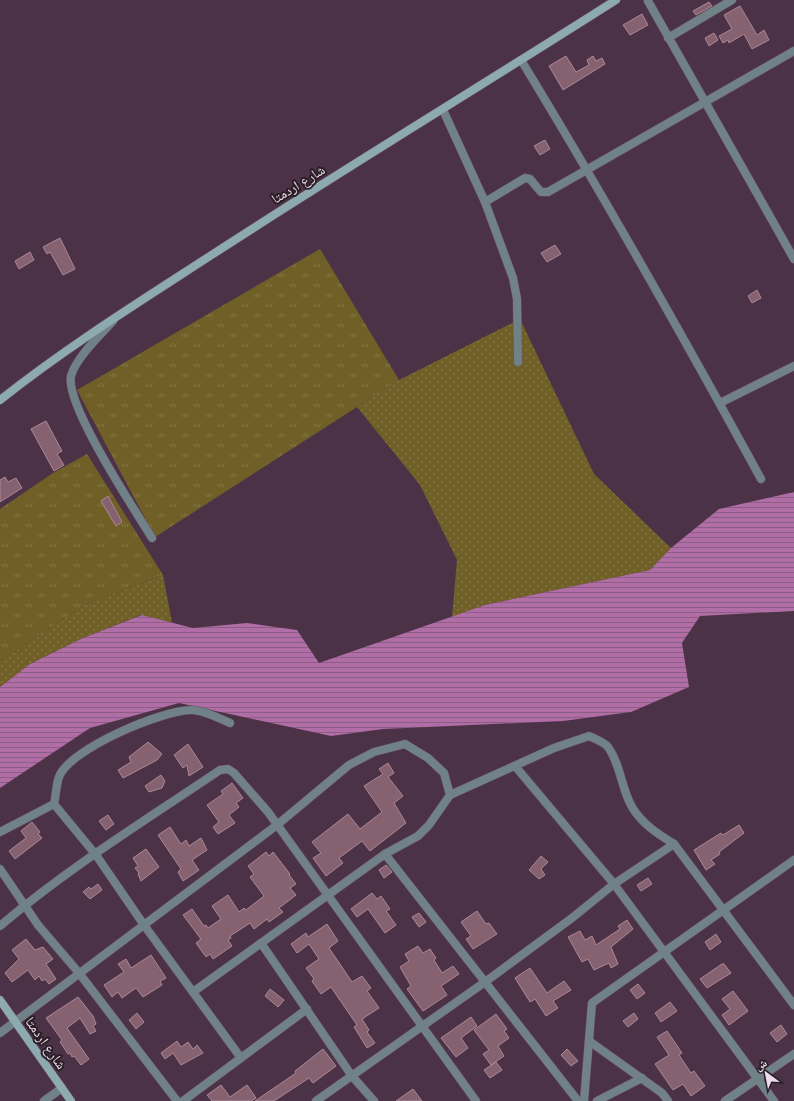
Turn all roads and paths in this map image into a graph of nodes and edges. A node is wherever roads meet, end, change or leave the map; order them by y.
1 (616, 0) edge
2 (732, 0) edge
3 (648, 1) dead end
4 (668, 38) junction
5 (794, 51) edge
6 (521, 60) junction
7 (704, 102) junction
8 (443, 110) junction
9 (588, 169) junction
10 (485, 202) junction
11 (794, 260) edge
12 (116, 318) junction
13 (518, 362) dead end
14 (794, 366) edge
15 (0, 400) edge
16 (720, 403) junction
17 (761, 479) dead end
18 (152, 538) dead end
19 (230, 723) dead end
20 (515, 766) junction
21 (450, 795) junction
22 (54, 804) junction
23 (277, 825) junction
24 (0, 832) edge
25 (674, 844) junction
26 (385, 854) junction
27 (96, 855) junction
28 (794, 860) edge
29 (0, 869) edge
30 (614, 884) junction
31 (327, 895) junction
32 (26, 904) junction
33 (723, 909) junction
34 (144, 925) junction
35 (0, 926) edge
36 (261, 943) junction
37 (664, 951) junction
38 (79, 973) junction
39 (485, 982) junction
40 (193, 992) junction
41 (0, 1000) edge
42 (794, 1005) edge
43 (307, 1009) junction
44 (15, 1022) junction
45 (422, 1026) junction
46 (0, 1033) edge
47 (589, 1041) junction
48 (794, 1054) edge
49 (241, 1058) junction
50 (352, 1076) junction
51 (642, 1078) junction
52 (757, 1078) junction
53 (62, 1088) junction
54 (44, 1101) edge
55 (71, 1101) edge
56 (177, 1101) edge
57 (183, 1101) edge
58 (316, 1101) edge
59 (374, 1101) edge
60 (476, 1101) edge
61 (578, 1101) edge
62 (584, 1101) edge
63 (597, 1101) edge
64 (668, 1101) edge
65 (725, 1101) edge
66 (774, 1101) edge

1 - 6 main road, شارع اردمتا
2 - 4 street
3 - 4 street
4 - 7 street
5 - 7 street
6 - 8 main road, شارع اردمتا
6 - 9 street
7 - 9 street
7 - 11 street
8 - 10 street
8 - 12 main road, شارع اردمتا
9 - 10 street
9 - 16 street
10 - 13 street
12 - 15 main road, شارع اردمتا
12 - 18 street
14 - 16 street
16 - 17 street
19 - 22 street
20 - 21 street
20 - 25 street
20 - 30 street
21 - 23 street
21 - 26 street
22 - 24 street
22 - 27 street
23 - 27 street
23 - 31 street
23 - 34 street
25 - 30 street
25 - 33 street
26 - 31 street
26 - 39 street
27 - 32 street
27 - 34 street
28 - 33 street
29 - 32 street
30 - 37 street
30 - 39 street
31 - 36 street
31 - 45 street
32 - 35 street
32 - 38 street
33 - 37 street
33 - 42 street
34 - 38 street
34 - 40 street
36 - 40 street
36 - 43 street
37 - 47 street
37 - 52 street
38 - 44 street
38 - 56 street
39 - 45 street
39 - 61 street
40 - 49 street
41 - 44 main road, شارع اردمتا
43 - 49 street
43 - 50 street
44 - 46 street
44 - 53 main road, شارع اردمتا
45 - 50 street
45 - 60 street
47 - 51 street
47 - 62 street
48 - 52 street
49 - 57 street
50 - 58 street
50 - 59 street
51 - 63 street
51 - 64 street
52 - 65 street
52 - 66 street
53 - 54 street
53 - 55 main road, شارع اردمتا

